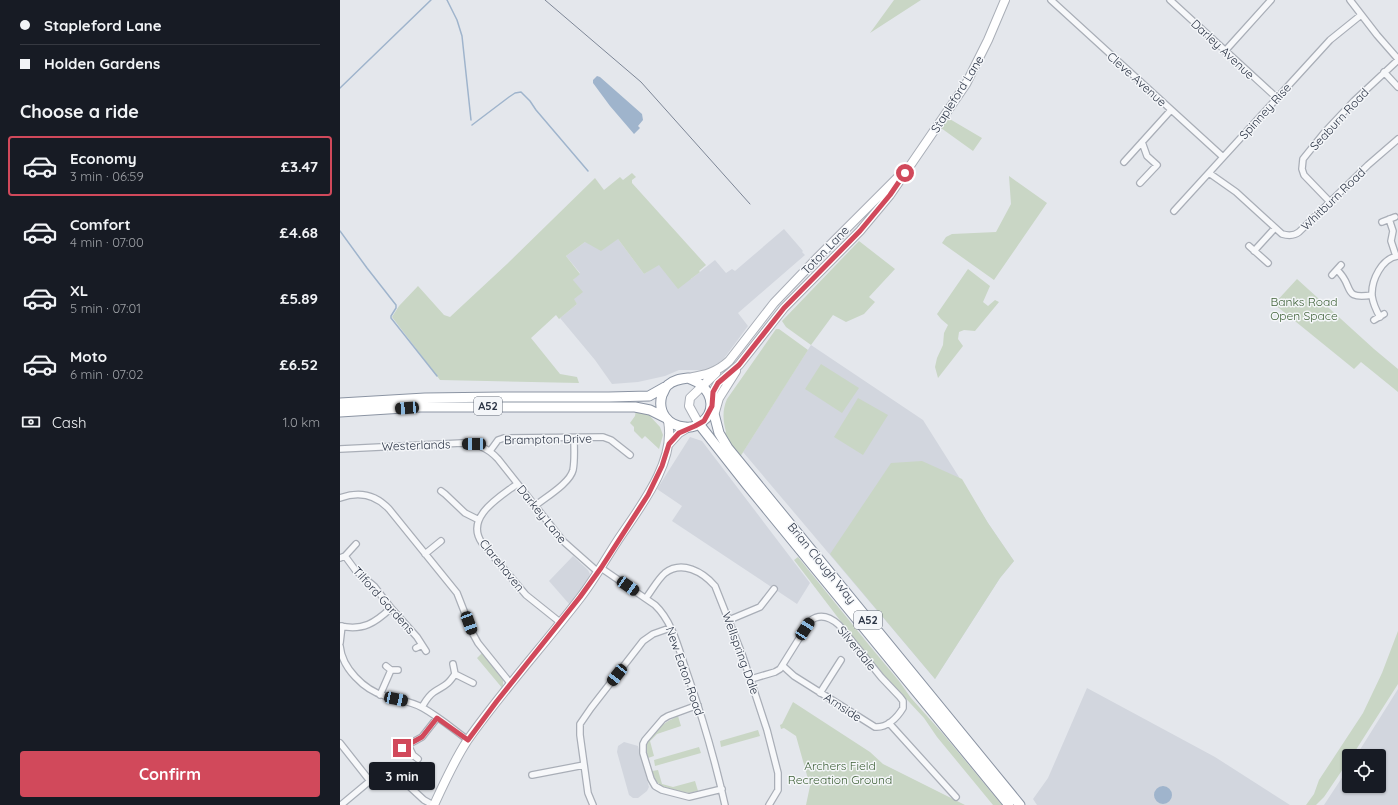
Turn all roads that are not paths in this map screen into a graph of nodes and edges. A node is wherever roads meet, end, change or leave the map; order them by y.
1 (1005, 0) edge
2 (1051, 0) edge
3 (1170, 0) edge
4 (1271, 0) edge
5 (1350, 0) edge
6 (1361, 15) junction
7 (1225, 51) junction
8 (1398, 60) edge
9 (1384, 72) junction
10 (1398, 87) edge
11 (1277, 98) junction
12 (1171, 110) junction
13 (1397, 141) edge
14 (1142, 142) junction
15 (1123, 153) dead end
16 (1128, 157) junction
17 (1223, 157) junction
18 (912, 162) junction
19 (1124, 162) dead end
20 (1209, 173) junction
21 (1140, 183) dead end
22 (876, 198) joint
23 (1330, 202) junction
24 (881, 206) joint
25 (1174, 211) dead end
26 (1395, 217) dead end
27 (1389, 219) junction
28 (1382, 222) dead end
29 (1276, 228) junction
30 (1249, 246) dead end
31 (1254, 251) junction
32 (1397, 256) edge
33 (1268, 263) dead end
34 (1332, 275) dead end
35 (1372, 295) junction
36 (1379, 317) dead end
37 (739, 365) junction
38 (720, 369) junction
39 (688, 378) junction
40 (702, 385) junction
41 (665, 387) junction
42 (340, 403) edge
43 (712, 404) junction
44 (340, 412) edge
45 (715, 418) junction
46 (667, 419) junction
47 (699, 424) junction
48 (689, 428) junction
49 (616, 434) dead end
50 (574, 438) junction
51 (611, 440) junction
52 (669, 444) junction
53 (340, 448) edge
54 (490, 451) junction
55 (630, 455) dead end
56 (517, 484) junction
57 (441, 491) dead end
58 (340, 498) edge
59 (535, 506) junction
60 (479, 520) junction
61 (441, 541) dead end
62 (356, 544) dead end
63 (425, 554) junction
64 (343, 557) edge
65 (600, 570) junction
66 (774, 589) dead end
67 (646, 598) junction
68 (391, 608) junction
69 (729, 620) junction
70 (561, 622) junction
71 (341, 626) edge
72 (670, 628) junction
73 (340, 644) edge
74 (422, 645) junction
75 (416, 648) dead end
76 (426, 650) dead end
77 (453, 664) dead end
78 (783, 666) junction
79 (844, 668) dead end
80 (398, 670) dead end
81 (455, 674) junction
82 (751, 680) junction
83 (473, 683) dead end
84 (511, 684) junction
85 (820, 693) junction
86 (380, 695) junction
87 (698, 705) junction
88 (422, 707) junction
89 (437, 718) junction
90 (889, 723) junction
91 (468, 740) junction
92 (340, 742) edge
93 (408, 745) junction
94 (402, 748) dead end
95 (418, 759) dead end
96 (584, 765) junction
97 (532, 775) dead end
98 (370, 781) junction
99 (722, 789) junction
100 (956, 797) dead end
101 (341, 805) edge
102 (433, 805) edge
103 (593, 805) edge
104 (725, 805) edge
105 (769, 805) edge
106 (1009, 805) edge
107 (1020, 805) edge

1 - 18 main road, Stapleford Lane
2 - 12 street, Cleve Avenue
3 - 7 street, Darley Avenue
4 - 7 street
5 - 6 street
6 - 8 street
6 - 11 street, Spinney Rise
7 - 11 street, Darley Avenue
8 - 9 street, Seaburn Road
9 - 10 street
9 - 23 street, Seaburn Road
11 - 17 street, Spinney Rise
12 - 14 street
12 - 17 street, Cleve Avenue
13 - 23 street, Whitburn Road
14 - 16 street
14 - 21 street
15 - 16 street
16 - 19 street
17 - 20 street, Spinney Rise
18 - 22 main road, Stapleford Lane
18 - 24 main road, Stapleford Lane
20 - 25 street, Spinney Rise
20 - 29 street, Whitburn Road
22 - 38 main road, Toton Lane
23 - 29 street, Whitburn Road
24 - 37 main road, Toton Lane
26 - 27 street
27 - 28 street
27 - 32 street
29 - 31 street
30 - 31 street
31 - 33 street
32 - 35 street
34 - 35 street
35 - 36 street
37 - 43 main road, Toton Lane
37 - 45 main road
38 - 39 main road, Toton Lane
38 - 40 main road
39 - 40 highway
39 - 41 highway
40 - 43 highway, Brian Clough Way
40 - 47 main road
41 - 42 highway, A52
41 - 46 highway
43 - 45 highway, Brian Clough Way / A52
43 - 47 highway
44 - 46 highway, A52
45 - 107 highway, Brian Clough Way / A52
46 - 48 highway
46 - 52 main road
47 - 48 highway
47 - 106 highway, Brian Clough Way / A52
48 - 52 main road
49 - 51 street
50 - 51 street, Brampton Drive
50 - 54 street, Brampton Drive
50 - 59 street
51 - 55 street
52 - 65 main road
53 - 54 street, Westerlands
54 - 56 street, Darkey Lane
56 - 59 street, Darkey Lane
56 - 60 street
57 - 60 street
58 - 63 street
59 - 65 street, Darkey Lane
60 - 70 street, Clarehaven
61 - 63 street
62 - 64 street, Tilford Gardens
63 - 84 street
64 - 68 street, Tilford Gardens
65 - 67 street, New Eaton Road
65 - 70 main road
66 - 69 street
67 - 69 street, Wellspring Dale
67 - 72 street, New Eaton Road
68 - 71 street
68 - 74 street, Tilford Gardens
69 - 82 street, Wellspring Dale
70 - 84 main road
71 - 73 street
72 - 87 street, New Eaton Road
72 - 96 street
73 - 86 street
74 - 75 street, Tilford Gardens
74 - 76 street, Tilford Gardens
77 - 81 street
78 - 82 street, Silverdale
78 - 85 street, Arnside
78 - 90 street, Silverdale
79 - 85 street
80 - 86 street
81 - 83 street
81 - 88 street
82 - 105 street, Wellspring Dale
84 - 91 main road
85 - 90 street, Arnside
86 - 88 street
87 - 99 street, New Eaton Road
87 - 99 street
88 - 89 street
89 - 91 street
89 - 93 street
90 - 100 street
91 - 102 main road
92 - 98 street
93 - 94 street
93 - 95 street
96 - 97 street
96 - 103 street
98 - 101 street
98 - 102 street
99 - 104 street, New Eaton Road

